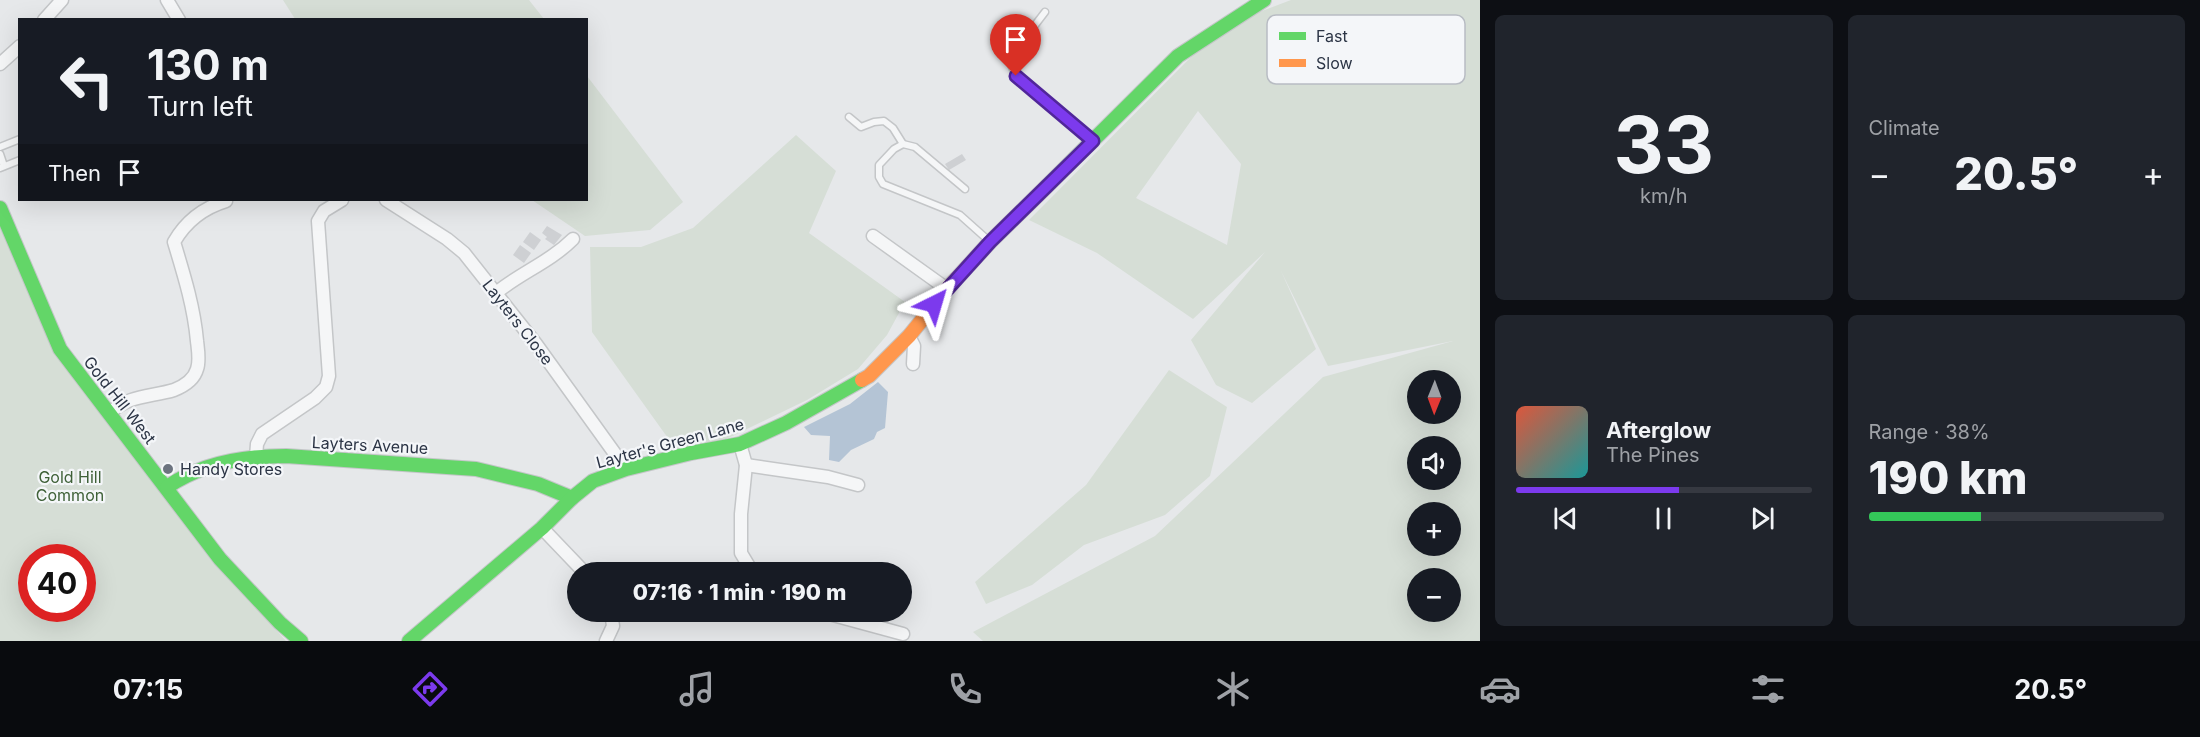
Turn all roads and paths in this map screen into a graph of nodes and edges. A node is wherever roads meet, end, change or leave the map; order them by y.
1 (62, 0) edge
2 (167, 0) edge
3 (1264, 0) edge
4 (1045, 12) dead end
5 (46, 18) edge
6 (178, 18) edge
7 (18, 48) edge
8 (0, 64) edge
9 (849, 117) dead end
10 (18, 140) edge
11 (1093, 141) junction
12 (903, 144) junction
13 (0, 147) edge
14 (0, 154) edge
15 (18, 161) edge
16 (2, 167) edge
17 (965, 189) dead end
18 (226, 201) edge
19 (338, 201) edge
20 (388, 201) edge
21 (0, 208) edge
22 (873, 236) dead end
23 (573, 239) dead end
24 (990, 242) junction
25 (947, 289) junction
26 (496, 293) junction
27 (909, 336) junction
28 (913, 364) dead end
29 (110, 413) junction
30 (740, 444) junction
31 (256, 457) junction
32 (746, 465) junction
33 (626, 469) junction
34 (858, 485) dead end
35 (167, 487) junction
36 (572, 498) junction
37 (542, 528) junction
38 (574, 562) edge
39 (746, 562) edge
40 (612, 622) edge
41 (859, 622) edge
42 (903, 634) dead end
43 (301, 641) edge
44 (409, 641) edge
45 (606, 641) edge

1 - 5 street
2 - 6 street
3 - 11 street, Layter's Green Lane
4 - 11 lane
7 - 8 street
9 - 12 lane
10 - 13 lane
11 - 24 street, Layter's Green Lane
12 - 17 lane
12 - 24 lane
14 - 16 lane
15 - 16 lane
18 - 29 street
19 - 31 street
20 - 26 street, Layters Close
21 - 29 street, Gold Hill West
22 - 25 street
23 - 26 street
24 - 25 street, Layter's Green Lane
25 - 27 street, Layter's Green Lane
26 - 33 street, Layters Close
27 - 28 street
27 - 30 street, Layter's Green Lane
29 - 35 street, Gold Hill West
30 - 32 street
30 - 33 street, Layter's Green Lane
31 - 35 street, Layters Avenue
31 - 36 street, Layters Avenue
32 - 34 street
32 - 39 street
33 - 36 street, Layter's Green Lane
35 - 43 street, Gold Hill West
36 - 37 street, Layter's Green Lane
37 - 38 street
37 - 44 street, Layter's Green Lane
40 - 45 street
41 - 42 street

